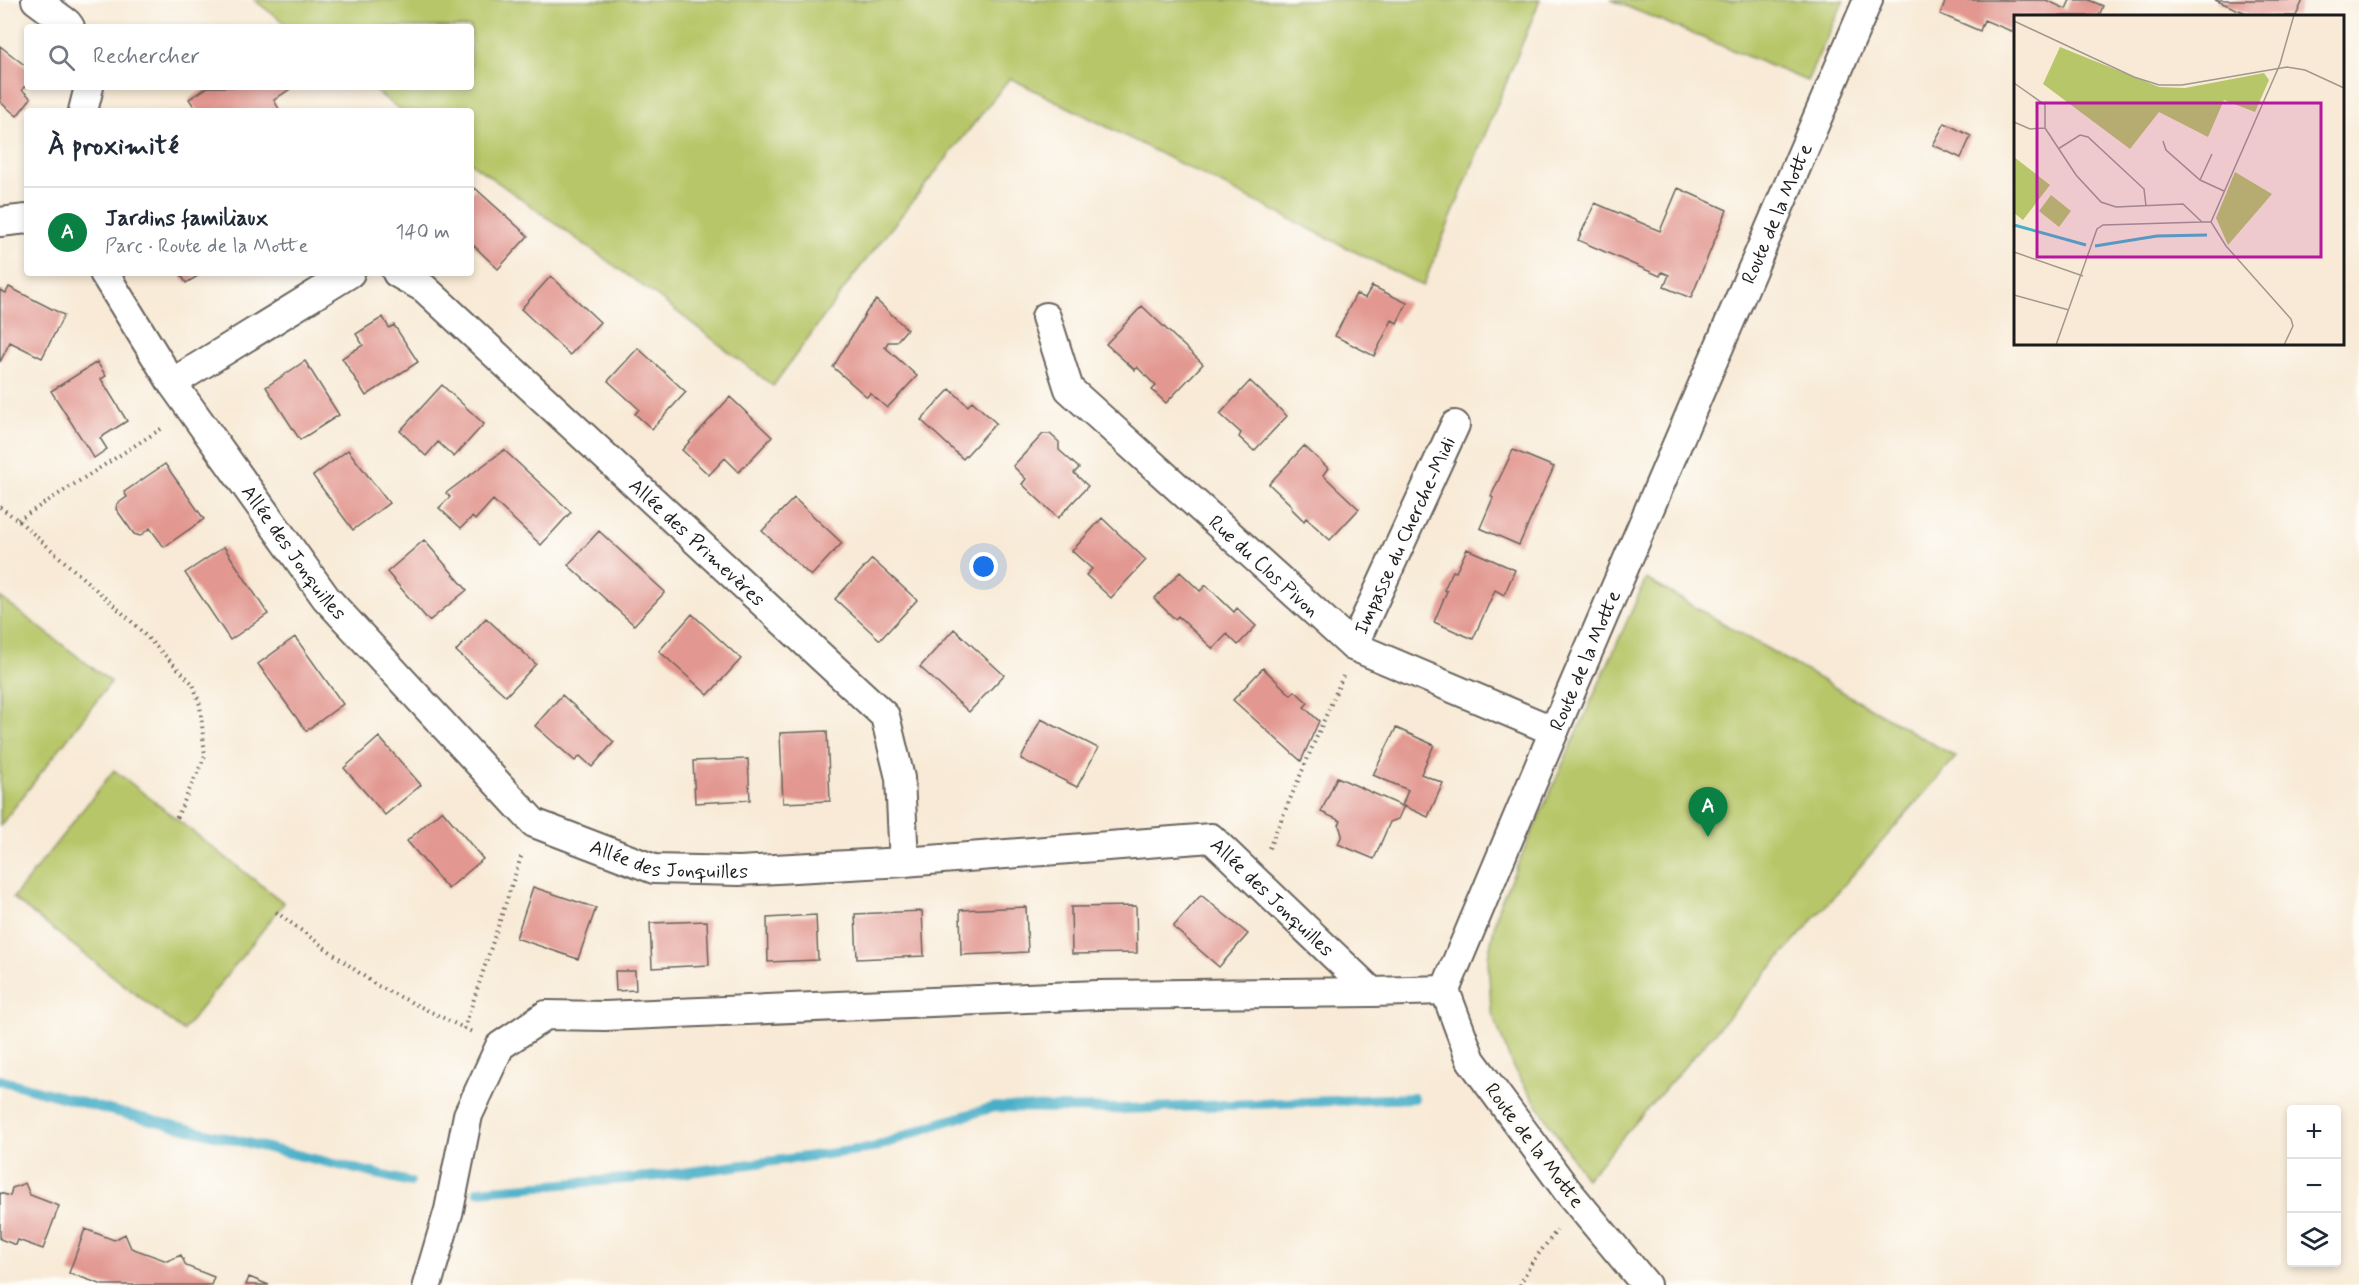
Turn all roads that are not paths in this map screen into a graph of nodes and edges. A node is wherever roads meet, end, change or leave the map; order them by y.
1 (36, 0) edge
2 (1869, 0) edge
3 (68, 24) edge
4 (87, 90) edge
5 (84, 108) edge
6 (24, 219) edge
7 (0, 222) edge
8 (106, 276) edge
9 (345, 276) edge
10 (402, 276) edge
11 (1046, 317) dead end
12 (172, 383) junction
13 (1455, 425) dead end
14 (1354, 647) junction
15 (1554, 731) junction
16 (904, 862) junction
17 (1445, 990) junction
18 (1372, 992) junction
19 (427, 1285) edge
20 (1646, 1285) edge

1 - 3 street
2 - 15 street, Route de la Motte
4 - 5 street
6 - 7 street
8 - 12 street, Allée des Jonquilles
9 - 12 street
10 - 16 street, Allée des Primevères
11 - 14 street, Rue du Clos Pivon
12 - 16 street, Allée des Jonquilles
13 - 14 street, Impasse du Cherche-Midi
14 - 15 street, Rue du Clos Pivon
15 - 17 street, Route de la Motte
16 - 18 street, Allée des Jonquilles
17 - 18 street
17 - 20 street, Route de la Motte
18 - 19 street

